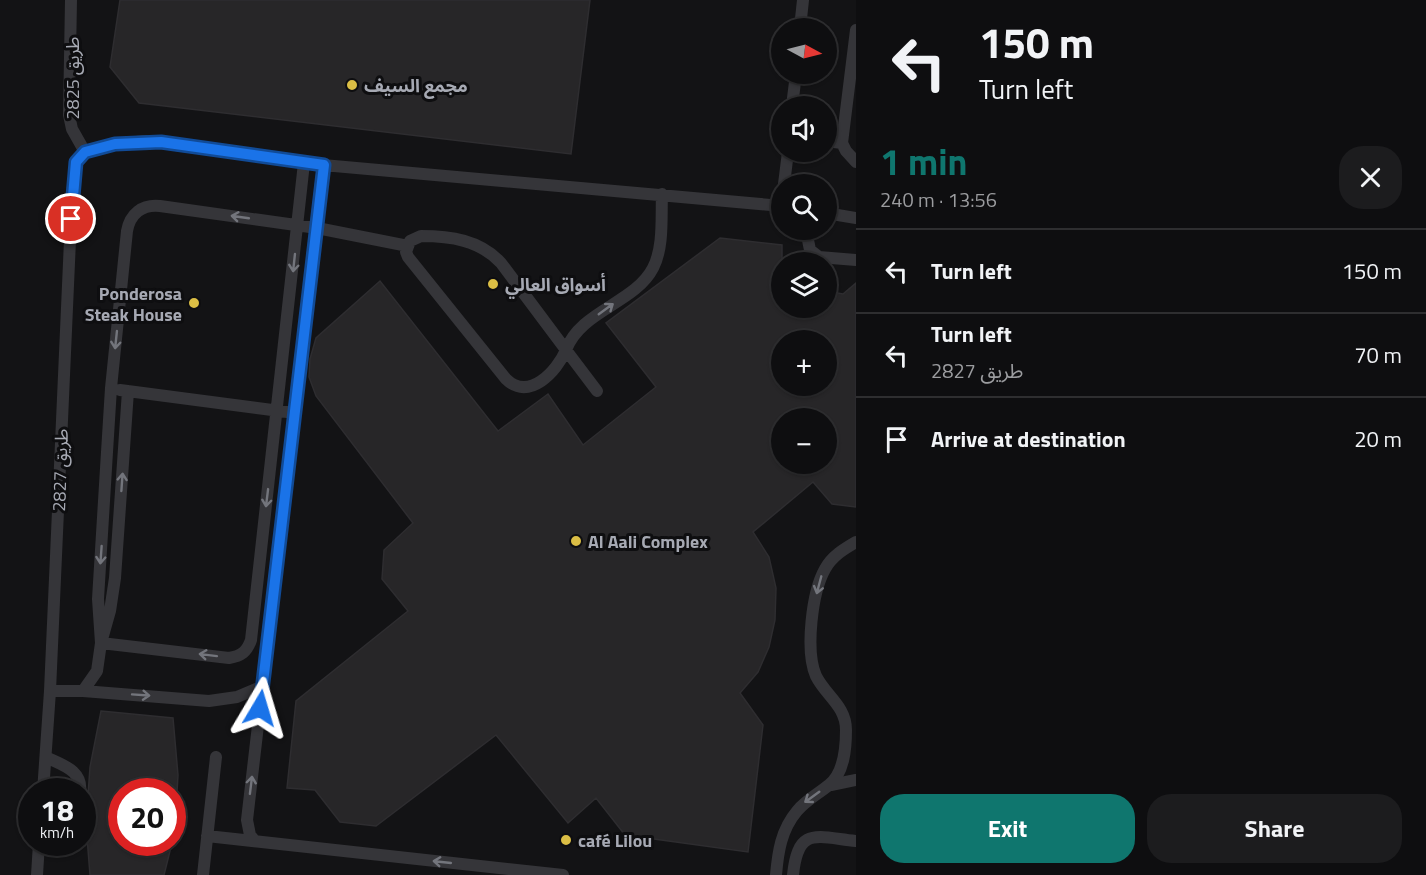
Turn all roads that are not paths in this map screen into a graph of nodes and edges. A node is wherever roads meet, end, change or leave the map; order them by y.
1 (71, 0) edge
2 (803, 0) edge
3 (801, 18) edge
4 (856, 30) edge
5 (837, 142) edge
6 (842, 143) junction
7 (85, 152) junction
8 (856, 162) edge
9 (304, 163) junction
10 (324, 165) junction
11 (662, 194) junction
12 (771, 204) edge
13 (837, 215) edge
14 (856, 218) edge
15 (298, 226) junction
16 (316, 228) junction
17 (808, 240) edge
18 (408, 246) junction
19 (856, 260) edge
20 (566, 350) junction
21 (111, 388) junction
22 (128, 391) junction
23 (597, 391) dead end
24 (277, 411) junction
25 (295, 413) junction
26 (107, 452) junction
27 (124, 454) junction
28 (270, 472) junction
29 (288, 474) junction
30 (104, 520) junction
31 (119, 522) junction
32 (262, 538) junction
33 (280, 540) junction
34 (856, 542) edge
35 (100, 576) junction
36 (115, 578) junction
37 (256, 594) junction
38 (273, 597) junction
39 (101, 643) junction
40 (263, 686) junction
41 (50, 691) junction
42 (83, 691) junction
43 (845, 718) junction
44 (856, 726) edge
45 (46, 757) junction
46 (216, 757) dead end
47 (44, 778) edge
48 (78, 778) edge
49 (856, 780) edge
50 (830, 785) junction
51 (207, 836) junction
52 (255, 841) junction
53 (856, 841) edge
54 (38, 856) edge
55 (37, 875) edge
56 (202, 875) edge
57 (563, 875) edge
58 (776, 875) edge
59 (793, 875) edge

1 - 7 lane, طريق 2825
2 - 3 lane
4 - 6 lane
5 - 6 lane
6 - 8 lane
7 - 9 lane
7 - 41 lane, طريق 2827
9 - 10 lane
9 - 15 lane
10 - 11 lane
10 - 16 lane
11 - 12 lane
20 -> 11 lane
13 - 14 lane
15 - 16 lane
15 -> 21 lane
15 -> 24 lane
16 - 18 lane
16 - 25 lane
17 - 19 lane
18 - 20 lane
18 - 20 lane
20 - 23 lane
21 - 22 lane
21 - 26 lane
22 - 24 lane
22 - 27 lane
24 - 25 lane
24 - 28 lane
25 - 29 lane
26 - 27 lane
26 - 30 lane
31 -> 27 lane
28 - 29 lane
28 -> 32 lane
29 - 33 lane
30 - 31 lane
30 -> 35 lane
31 - 36 lane
32 - 33 lane
32 - 37 lane
33 - 38 lane
34 -> 43 lane
35 - 36 lane
35 - 39 lane
36 - 39 lane
37 - 38 lane
37 -> 39 lane
38 - 40 lane
39 - 42 lane
42 -> 40 lane
52 -> 40 lane
41 - 42 lane
41 - 45 lane, طريق 2827
43 - 44 lane
43 - 50 lane
45 - 47 lane, طريق 2827
45 - 48 lane
46 - 51 lane
49 - 50 lane
50 -> 58 lane
51 - 52 lane
51 - 56 lane
57 -> 52 lane
53 - 59 lane
54 - 55 lane

